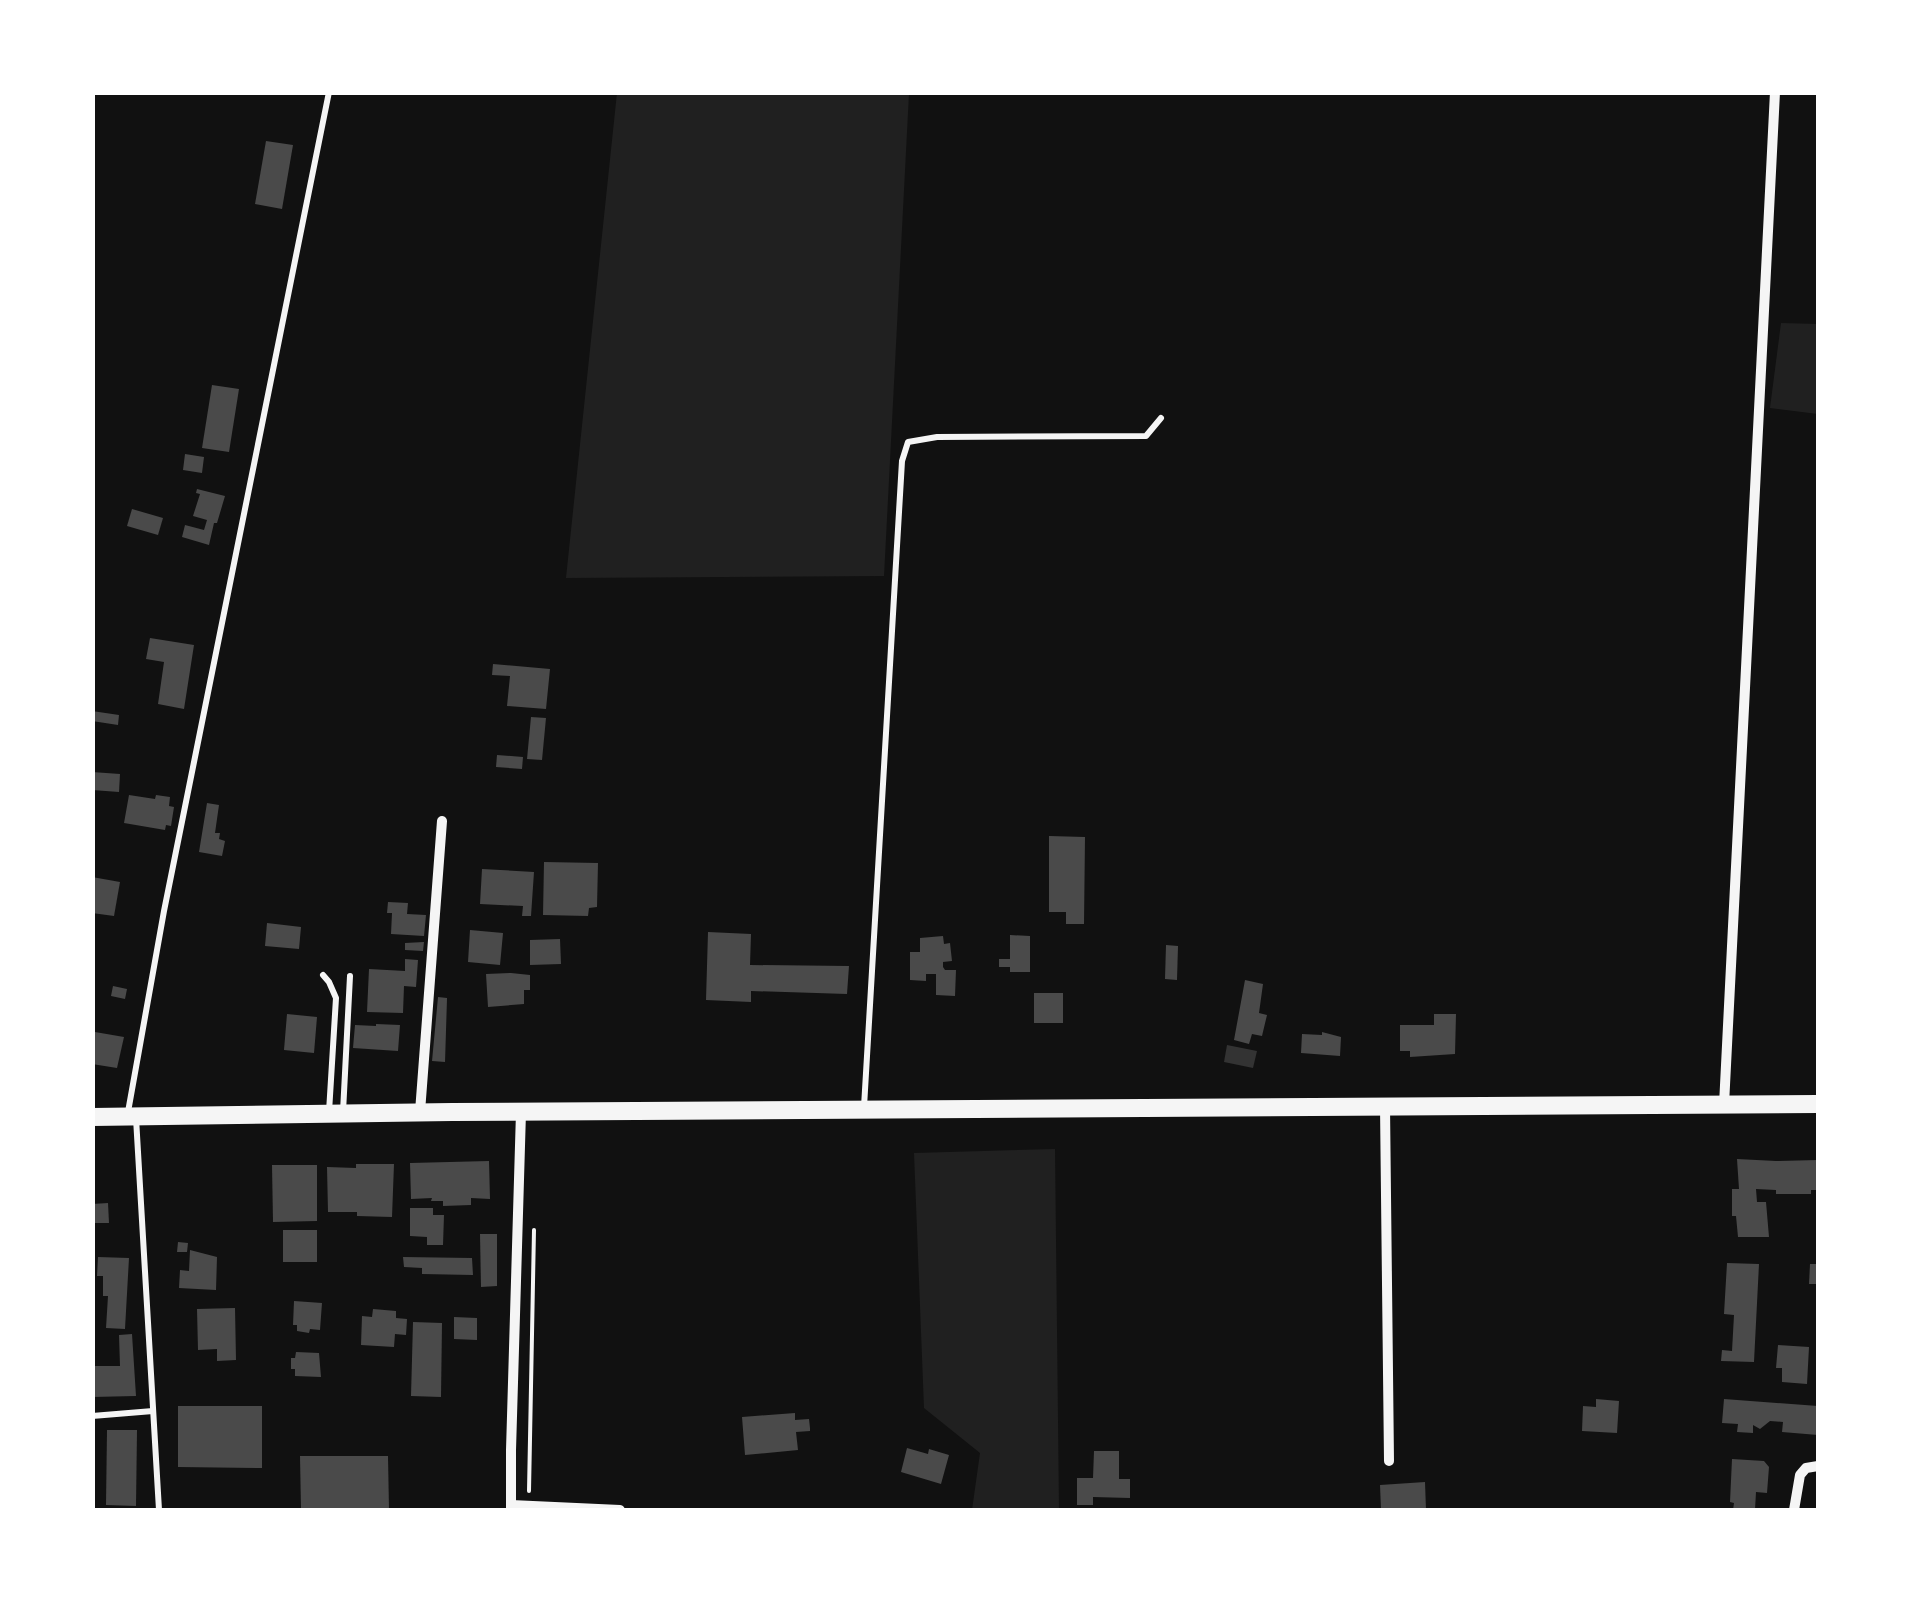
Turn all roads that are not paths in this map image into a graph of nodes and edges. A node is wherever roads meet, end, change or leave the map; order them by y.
1 (329, 92) edge
2 (1775, 92) edge
3 (1161, 418) dead end
4 (442, 821) dead end
5 (323, 975) dead end
6 (350, 976) dead end
7 (1724, 1104) junction
8 (1818, 1104) edge
9 (1385, 1106) junction
10 (864, 1110) junction
11 (420, 1112) junction
12 (521, 1112) junction
13 (336, 1114) junction
14 (92, 1117) edge
15 (131, 1117) junction
16 (154, 1411) junction
17 (92, 1416) edge
18 (1389, 1461) dead end
19 (1818, 1466) edge
20 (512, 1508) edge
21 (160, 1510) edge
22 (620, 1510) edge
23 (1794, 1510) edge

1 - 15 lane
2 - 7 street
3 - 10 lane
4 - 11 street
5 - 13 lane
6 - 13 lane
7 - 8 main road
7 - 9 main road
9 - 10 main road
9 - 18 street
10 - 12 main road
11 - 12 main road
11 - 13 main road
12 - 20 street
13 - 15 main road
14 - 15 main road
15 - 16 lane
16 - 17 lane
16 - 21 lane
19 - 23 street
20 - 22 street

